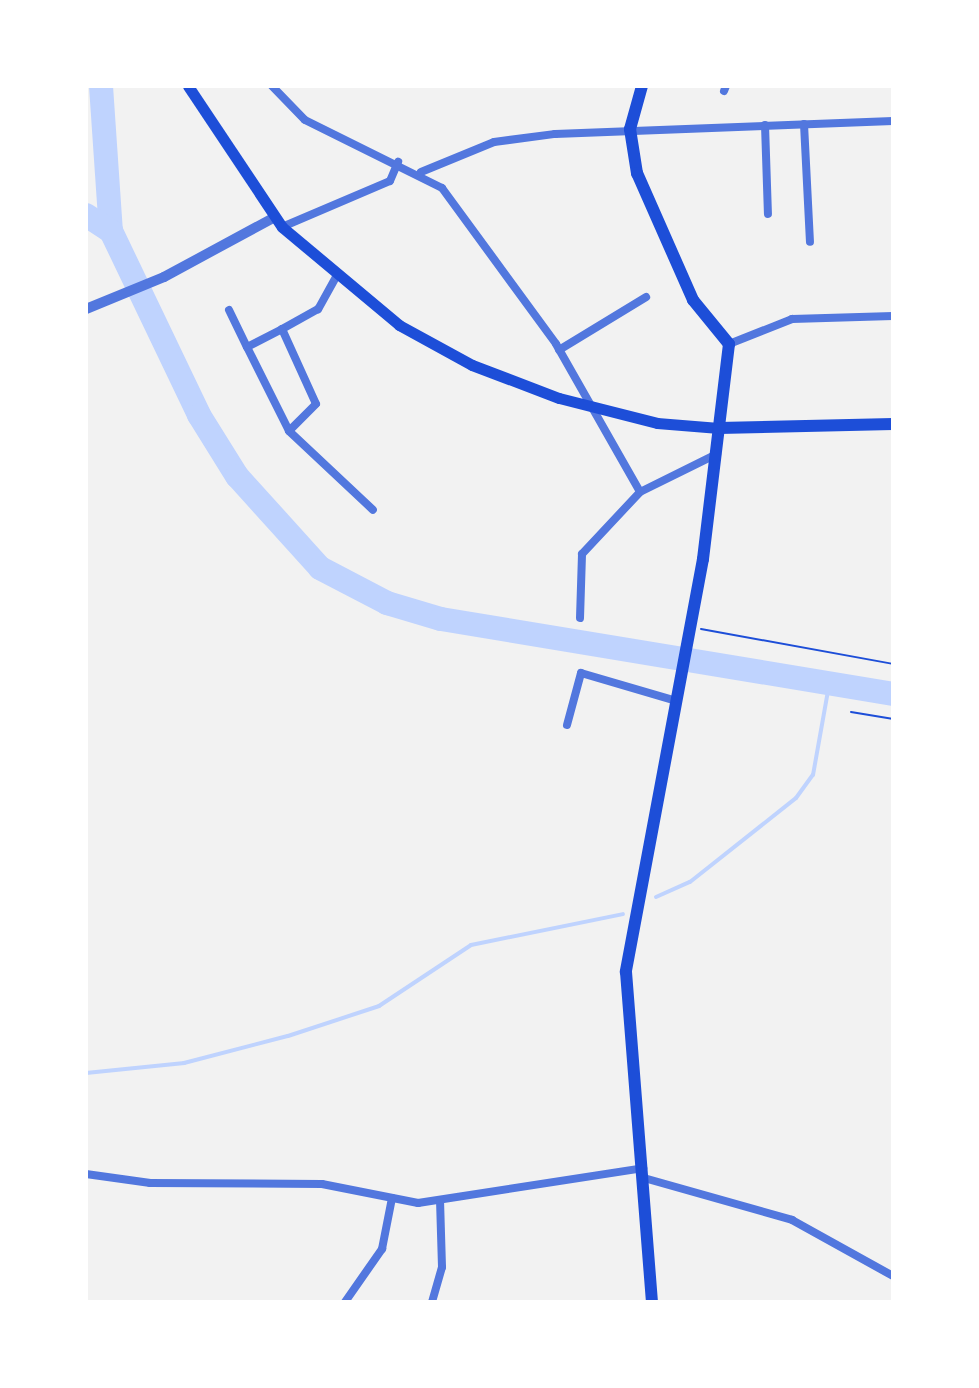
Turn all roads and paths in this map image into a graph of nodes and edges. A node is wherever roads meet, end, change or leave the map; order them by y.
1 (188, 86) edge
2 (272, 86) edge
3 (642, 86) edge
4 (893, 121) edge
5 (804, 124) junction
6 (765, 125) junction
7 (630, 129) junction
8 (398, 162) junction
9 (421, 172) junction
10 (768, 214) dead end
11 (278, 222) junction
12 (810, 242) dead end
13 (336, 277) junction
14 (646, 297) dead end
15 (86, 309) edge
16 (229, 310) dead end
17 (893, 316) edge
18 (282, 329) junction
19 (729, 344) junction
20 (247, 347) junction
21 (559, 350) junction
22 (596, 408) junction
23 (893, 424) edge
24 (719, 428) junction
25 (289, 431) junction
26 (717, 453) junction
27 (640, 492) junction
28 (373, 510) dead end
29 (580, 618) dead end
30 (689, 632) junction
31 (893, 664) edge
32 (677, 701) junction
33 (851, 712) dead end
34 (893, 719) edge
35 (567, 725) dead end
36 (644, 1173) junction
37 (86, 1174) edge
38 (392, 1198) junction
39 (440, 1200) junction
40 (893, 1276) edge
41 (345, 1302) edge
42 (432, 1302) edge
43 (652, 1302) edge

1 - 11 main road
2 - 8 street
3 - 7 main road
4 - 5 street
5 - 6 street
5 - 12 street
6 - 7 street
6 - 10 street
7 - 9 street
7 - 19 main road
8 - 9 street
8 - 11 street
9 - 21 street
11 - 13 main road
11 - 15 street
13 - 18 street
13 - 22 main road
14 - 21 street
16 - 20 street
17 - 19 street
18 - 20 street
18 - 25 street
19 - 24 main road
20 - 25 street
21 - 22 street
22 - 24 main road
22 - 27 street
23 - 24 main road
24 - 26 main road
25 - 28 street
26 - 27 street
26 - 30 main road
27 - 29 street
30 - 31 path
30 - 32 main road
32 - 35 street
32 - 36 main road
33 - 34 path
36 - 39 street
36 - 40 street
36 - 43 main road
37 - 38 street
38 - 39 street
38 - 41 street
39 - 42 street

